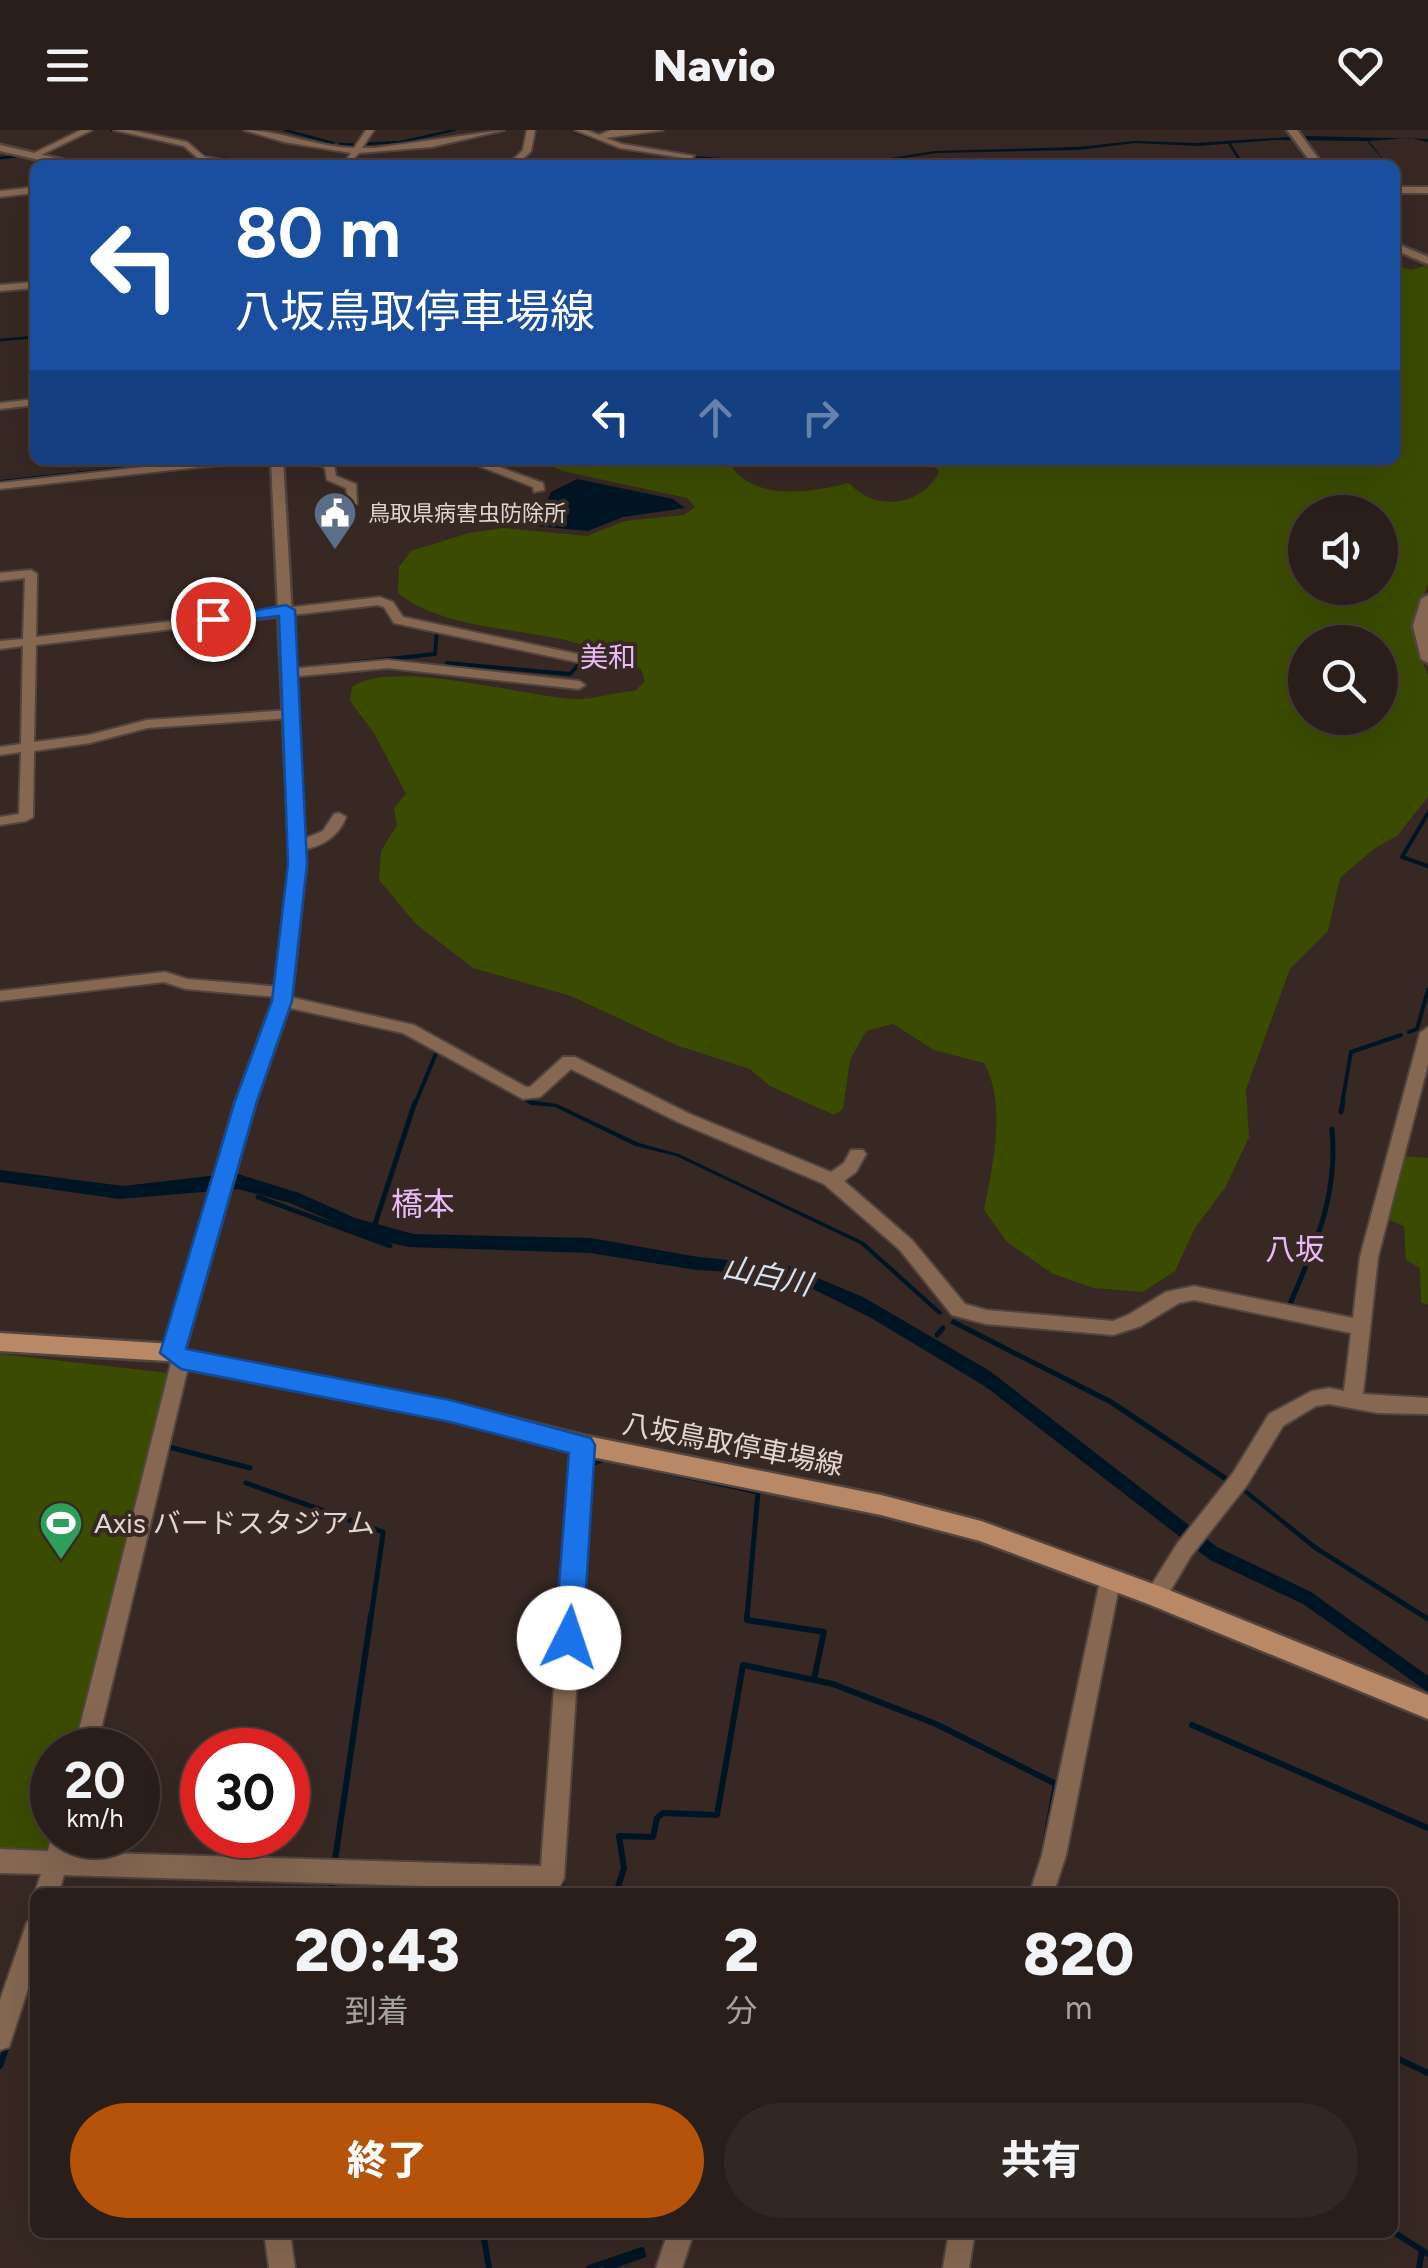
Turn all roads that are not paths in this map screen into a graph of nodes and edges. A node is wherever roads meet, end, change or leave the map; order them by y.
1 (88, 130) edge
2 (118, 130) edge
3 (248, 130) edge
4 (280, 130) edge
5 (370, 130) edge
6 (500, 130) edge
7 (531, 130) edge
8 (579, 130) edge
9 (658, 130) edge
10 (1292, 130) edge
11 (617, 131) edge
12 (598, 138) junction
13 (0, 148) edge
14 (357, 150) junction
15 (34, 155) junction
16 (673, 156) edge
17 (690, 156) dead end
18 (54, 160) edge
19 (210, 160) edge
20 (349, 160) edge
21 (517, 160) edge
22 (1314, 160) edge
23 (1400, 190) edge
24 (1428, 190) edge
25 (30, 191) edge
26 (0, 194) edge
27 (1400, 248) edge
28 (1428, 262) edge
29 (30, 285) edge
30 (0, 288) edge
31 (30, 403) edge
32 (0, 406) edge
33 (191, 465) edge
34 (276, 465) edge
35 (328, 465) edge
36 (484, 465) edge
37 (0, 486) edge
38 (538, 490) dead end
39 (353, 502) dead end
40 (0, 577) edge
41 (1428, 599) edge
42 (286, 610) junction
43 (29, 641) junction
44 (0, 645) edge
45 (1428, 659) edge
46 (596, 662) dead end
47 (289, 673) junction
48 (579, 685) dead end
49 (291, 714) junction
50 (27, 748) junction
51 (0, 752) edge
52 (339, 817) dead end
53 (0, 821) edge
54 (297, 847) junction
55 (0, 996) edge
56 (282, 997) junction
57 (1428, 1033) edge
58 (857, 1154) dead end
59 (832, 1181) junction
60 (1358, 1328) junction
61 (0, 1342) edge
62 (177, 1356) junction
63 (1352, 1397) junction
64 (1428, 1406) edge
65 (582, 1445) junction
66 (1110, 1581) junction
67 (1156, 1596) junction
68 (1428, 1707) edge
69 (90, 1728) edge
70 (58, 1858) edge
71 (0, 1861) edge
72 (57, 1862) junction
73 (48, 1888) edge
74 (1043, 1888) edge
75 (30, 1945) edge
76 (0, 2038) edge
77 (279, 2238) edge
78 (679, 2238) edge
79 (961, 2238) edge
80 (282, 2268) edge
81 (669, 2268) edge
82 (956, 2268) edge

1 - 15 street
2 - 19 street
3 - 14 street
4 - 14 street
5 - 14 street
6 - 14 street
7 - 21 street
8 - 12 street
9 - 11 street
10 - 22 street
11 - 12 street
12 - 16 street
13 - 15 street
14 - 20 street
15 - 18 street
16 - 17 street
23 - 24 street
25 - 26 street
27 - 28 street
29 - 30 street
31 - 32 street
33 - 37 street
34 - 42 street
35 - 39 street
36 - 38 street
40 - 43 street
41 - 45 street
42 - 43 street
42 - 46 street
42 - 47 street
43 - 44 street
43 - 50 street
47 - 48 street
47 - 49 street
49 - 50 street
49 - 54 street
50 - 51 street
50 - 53 street
52 - 54 street
54 - 56 street
55 - 56 street
56 - 59 street
56 - 62 street
57 - 60 street
58 - 59 street
59 - 60 street
60 - 63 street
61 - 62 main road, 八坂鳥取停車場線
62 - 65 main road, 八坂鳥取停車場線
62 - 69 street
63 - 64 street
63 - 67 street
65 - 66 main road, 八坂鳥取停車場線
65 - 72 street
66 - 67 main road, 八坂鳥取停車場線
66 - 74 street
67 - 68 main road, 八坂鳥取停車場線
70 - 72 street
71 - 72 street
72 - 73 street
75 - 76 street
77 - 80 street
78 - 81 street
79 - 82 street

